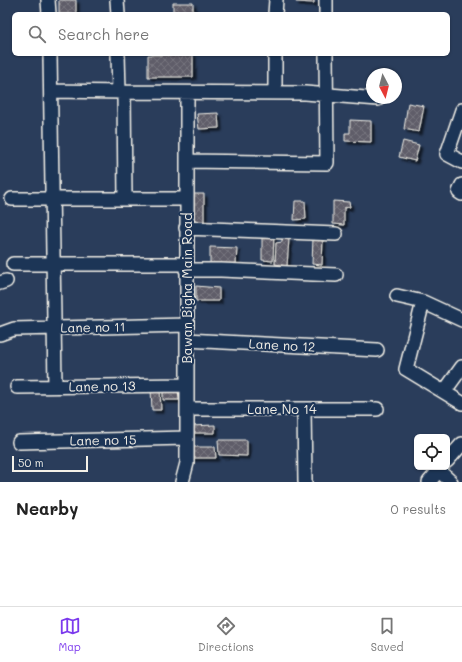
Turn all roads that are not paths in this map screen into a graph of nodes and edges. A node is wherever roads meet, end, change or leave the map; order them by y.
1 (48, 0) edge
2 (118, 0) edge
3 (276, 0) edge
4 (326, 0) edge
5 (49, 12) edge
6 (118, 12) edge
7 (275, 12) edge
8 (326, 12) edge
9 (50, 56) edge
10 (118, 56) edge
11 (275, 56) edge
12 (326, 56) edge
13 (51, 91) junction
14 (121, 92) junction
15 (187, 93) junction
16 (275, 93) junction
17 (326, 95) junction
18 (366, 98) edge
19 (462, 110) edge
20 (187, 161) junction
21 (462, 162) edge
22 (462, 185) edge
23 (462, 194) edge
24 (186, 198) junction
25 (12, 199) dead end
26 (53, 199) junction
27 (125, 199) junction
28 (186, 228) junction
29 (336, 234) dead end
30 (13, 264) dead end
31 (54, 264) junction
32 (186, 267) junction
33 (336, 275) dead end
34 (397, 296) dead end
35 (423, 302) junction
36 (462, 320) edge
37 (187, 325) junction
38 (54, 328) junction
39 (0, 334) edge
40 (187, 340) junction
41 (377, 350) dead end
42 (462, 367) edge
43 (187, 385) junction
44 (55, 386) junction
45 (16, 387) dead end
46 (444, 392) junction
47 (462, 403) edge
48 (187, 409) junction
49 (304, 409) junction
50 (377, 409) dead end
51 (187, 438) junction
52 (19, 442) dead end
53 (462, 444) edge
54 (450, 457) edge
55 (438, 470) edge
56 (444, 470) edge
57 (182, 482) edge
58 (306, 482) edge
59 (429, 482) edge
60 (451, 482) edge

1 - 5 street
2 - 6 street
3 - 7 street
4 - 8 street
9 - 13 street
10 - 14 street
11 - 16 street
12 - 17 street
13 - 14 street
13 - 26 street
14 - 15 street
14 - 27 street
15 - 16 street
15 - 20 street, Bawan Bigha Main Road
16 - 17 street
17 - 18 street
17 - 20 street
19 - 21 street
20 - 24 street, Bawan Bigha Main Road
22 - 23 street
24 - 27 street
24 - 28 street, Bawan Bigha Main Road
25 - 26 street
26 - 27 street
26 - 31 street
28 - 29 street
28 - 32 street, Bawan Bigha Main Road
30 - 31 street
31 - 32 street
31 - 38 street
32 - 33 street
32 - 37 street, Bawan Bigha Main Road
34 - 35 street
35 - 36 street
35 - 46 street
37 - 38 street, Lane no 11
37 - 40 street, Bawan Bigha Main Road
38 - 39 street, Lane no 11
38 - 44 street
40 - 41 street, Lane no 12
40 - 43 street, Bawan Bigha Main Road
42 - 46 street
43 - 44 street, Lane no 13
43 - 48 street, Bawan Bigha Main Road
44 - 45 street, Lane no 13
46 - 47 street
48 - 49 street, Lane No 14
48 - 51 street, Bawan Bigha Main Road
49 - 50 street, Lane No 14
49 - 58 street
51 - 52 street, Lane no 15
51 - 57 street, Bawan Bigha Main Road
53 - 54 street
55 - 59 street
56 - 60 street

